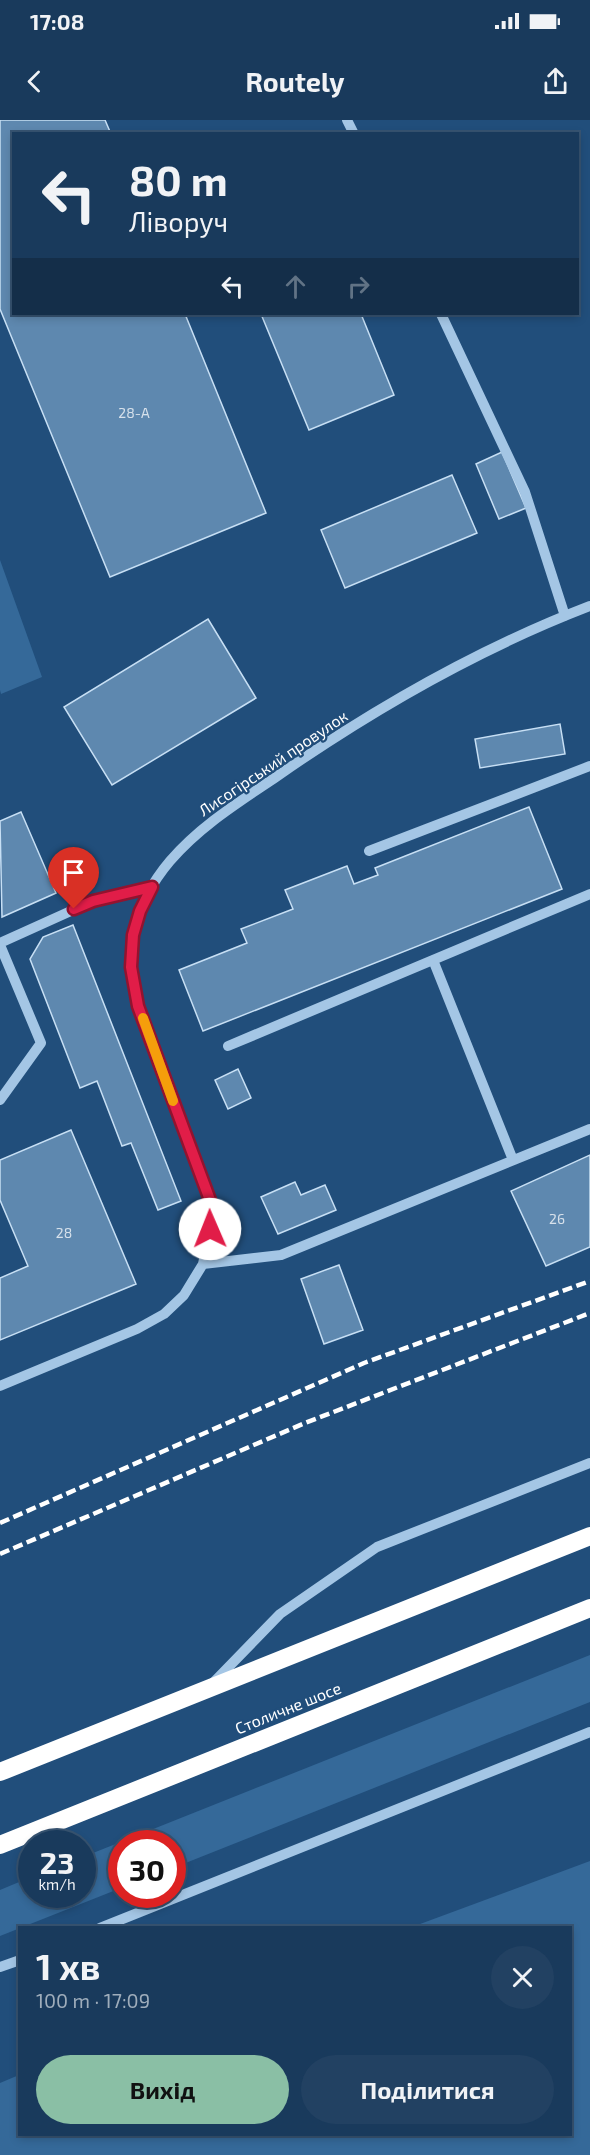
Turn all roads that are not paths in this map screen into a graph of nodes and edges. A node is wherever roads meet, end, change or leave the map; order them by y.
1 (441, 315) edge
2 (590, 606) edge
3 (565, 616) junction
4 (590, 766) edge
5 (369, 851) dead end
6 (152, 887) junction
7 (590, 894) edge
8 (0, 944) edge
9 (433, 960) junction
10 (228, 1046) dead end
11 (0, 1100) edge
12 (590, 1130) edge
13 (513, 1160) junction
14 (203, 1264) junction
15 (0, 1386) edge
16 (590, 1463) edge
17 (590, 1536) edge
18 (590, 1608) edge
19 (209, 1687) junction
20 (590, 1732) edge
21 (0, 1772) edge
22 (0, 1845) edge
23 (105, 1926) edge
24 (18, 1961) edge
25 (0, 1967) edge

1 - 3 street
2 - 3 street, Лисогірський провулок
3 - 6 street, Лисогірський провулок
4 - 5 street
6 - 8 street
6 - 14 street, Лисогірський провулок
7 - 9 street
8 - 11 street
9 - 10 street
9 - 13 street
12 - 13 street
13 - 14 street
14 - 15 street, Лисогірський провулок
16 - 19 street
17 - 19 highway
18 - 22 highway, Столичне шосе
19 - 21 highway
20 - 23 street
24 - 25 street

